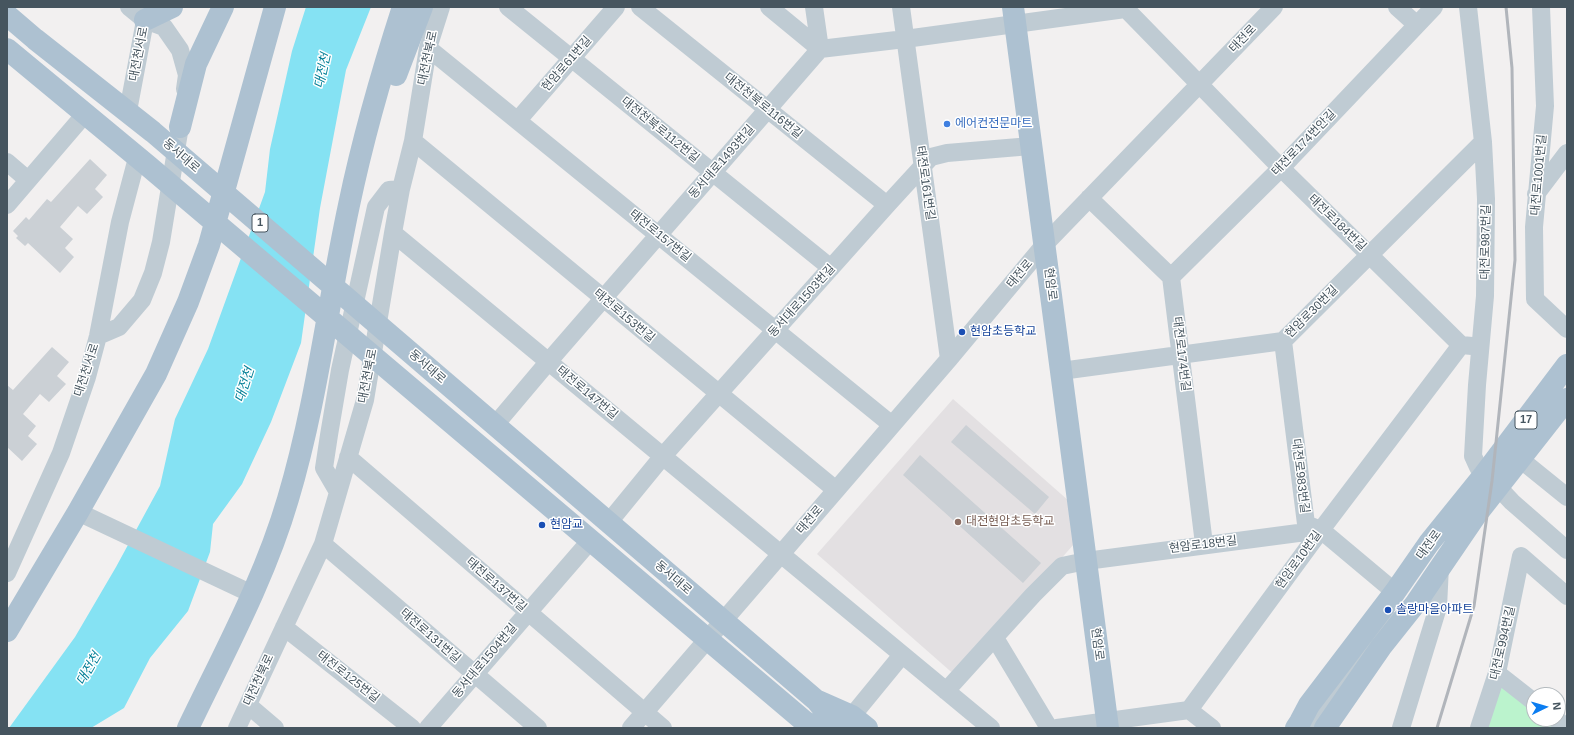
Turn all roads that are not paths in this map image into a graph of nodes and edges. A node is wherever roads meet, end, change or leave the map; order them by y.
1 (172, 7) edge
2 (224, 7) edge
3 (275, 7) edge
4 (403, 7) edge
5 (422, 7) edge
6 (441, 7) edge
7 (508, 7) edge
8 (616, 7) edge
9 (640, 7) edge
10 (769, 7) edge
11 (814, 7) edge
12 (901, 7) edge
13 (1274, 7) edge
14 (1397, 7) edge
15 (1434, 7) edge
16 (1468, 7) edge
17 (1541, 7) edge
18 (1125, 8) edge
19 (141, 11) edge
20 (7, 15) edge
21 (1014, 15) edge
22 (1416, 25) junction
23 (905, 39) junction
24 (7, 48) edge
25 (428, 48) junction
26 (820, 49) junction
27 (571, 58) junction
28 (1200, 85) junction
29 (767, 109) junction
30 (128, 111) junction
31 (85, 114) junction
32 (518, 120) junction
33 (180, 127) junction
34 (413, 141) junction
35 (1483, 142) junction
36 (1031, 146) junction
37 (1567, 153) edge
38 (142, 161) junction
39 (7, 162) edge
40 (922, 166) junction
41 (1281, 168) junction
42 (712, 172) junction
43 (28, 180) junction
44 (401, 189) junction
45 (1536, 194) junction
46 (1089, 198) junction
47 (7, 204) edge
48 (887, 205) junction
49 (349, 206) junction
50 (393, 233) junction
51 (659, 234) junction
52 (1045, 244) junction
53 (1370, 255) junction
54 (831, 268) junction
55 (1171, 277) junction
56 (603, 298) junction
57 (372, 320) junction
58 (1567, 328) edge
59 (776, 330) junction
60 (98, 336) junction
61 (1283, 341) junction
62 (1461, 345) junction
63 (1481, 347) junction
64 (366, 351) junction
65 (1181, 354) junction
66 (949, 359) junction
67 (549, 361) junction
68 (1567, 365) edge
69 (1061, 371) junction
70 (719, 394) junction
71 (1567, 399) edge
72 (892, 424) junction
73 (495, 425) junction
74 (663, 456) junction
75 (348, 458) junction
76 (1520, 459) junction
77 (1491, 481) junction
78 (836, 490) junction
79 (338, 492) junction
80 (1567, 497) edge
81 (1461, 502) junction
82 (78, 512) junction
83 (609, 522) junction
84 (1321, 530) junction
85 (590, 541) junction
86 (323, 544) junction
87 (1204, 544) junction
88 (1567, 550) edge
89 (781, 553) junction
90 (1086, 561) junction
91 (1440, 566) junction
92 (7, 573) edge
93 (243, 589) junction
94 (1395, 592) junction
95 (1567, 596) edge
96 (528, 612) junction
97 (723, 620) junction
98 (284, 627) junction
99 (7, 631) edge
100 (995, 638) junction
101 (707, 639) junction
102 (1381, 646) junction
103 (902, 655) junction
104 (1497, 673) junction
105 (475, 674) junction
106 (946, 691) junction
107 (1526, 696) edge
108 (248, 705) junction
109 (1189, 710) junction
110 (645, 712) junction
111 (853, 724) edge
112 (1107, 725) edge
113 (810, 726) edge
114 (1302, 726) edge
115 (188, 728) edge
116 (237, 728) edge
117 (275, 728) edge
118 (412, 728) edge
119 (428, 728) edge
120 (538, 728) edge
121 (631, 728) edge
122 (663, 728) edge
123 (991, 728) edge
124 (1049, 728) edge
125 (1057, 728) edge
126 (1212, 728) edge
127 (1325, 728) edge
128 (1401, 728) edge
129 (1479, 728) edge

1 - 19 main road
2 - 33 main road
3 - 82 main road
4 - 49 main road
5 - 49 main road
6 - 25 street, 대전천북로
7 - 27 street, 대전천북로112번길
8 - 27 street, 현암로61번길
9 - 29 street, 대전천북로116번길
10 - 26 street
11 - 26 street
12 - 23 street, 태전로161번길
13 - 28 street, 태전로
14 - 22 street
15 - 22 street, 태전로174번안길
16 - 35 street, 대전로987번길
17 - 45 street, 대전로1001번길
18 - 21 street
18 - 28 street, 태전로184번길
19 - 30 street, 대전천서로
19 - 33 street
20 - 30 main road, 동서대로 / 1
21 - 23 street
21 - 36 main road, 현암로
22 - 41 street, 태전로174번안길
23 - 26 street
23 - 40 street, 태전로161번길
24 - 31 main road, 동서대로 / 1
25 - 32 street, 태전로157번길
25 - 34 street, 대전천북로
26 - 29 street, 동서대로1493번길
27 - 32 street, 현암로61번길
27 - 42 street, 대전천북로112번길
28 - 41 street, 태전로184번길
28 - 46 street, 태전로
29 - 42 street, 동서대로1493번길
29 - 48 street, 대전천북로116번길
30 - 57 main road, 동서대로 / 1
31 - 38 main road, 동서대로 / 1
31 - 43 street
32 - 51 street, 태전로157번길
33 - 60 street
34 - 44 street, 대전천북로
34 - 56 street, 태전로153번길
35 - 53 street, 현암로30번길
35 - 63 street, 대전로987번길
36 - 40 street, 동서대로1503번길
36 - 52 main road, 현암로
37 - 45 street
38 - 60 street, 대전천서로
38 - 64 main road, 동서대로 / 1
39 - 43 street
40 - 48 street, 동서대로1503번길
40 - 66 street, 태전로161번길
41 - 53 street, 태전로184번길
41 - 55 street, 태전로174번안길
42 - 51 street, 동서대로1493번길
42 - 54 street, 대전천북로112번길
43 - 47 street
44 - 50 street, 대전천북로
44 - 79 street
45 - 58 street, 대전로1001번길
46 - 52 street, 태전로
46 - 55 street
48 - 54 street, 동서대로1503번길
49 - 93 main road
50 - 57 street, 대전천북로
50 - 67 street, 태전로147번길
51 - 56 street, 동서대로1493번길
51 - 59 street, 태전로157번길
52 - 66 street, 태전로
52 - 69 main road, 현암로
53 - 61 street, 현암로30번길
53 - 62 street, 태전로184번길
54 - 59 street, 동서대로1503번길
55 - 65 street, 태전로174번길
56 - 67 street, 동서대로1493번길
56 - 70 street, 태전로153번길
57 - 64 street, 대전천북로
57 - 73 main road, 동서대로
59 - 70 street, 동서대로1503번길
59 - 72 street, 태전로157번길
60 - 92 street, 대전천서로
61 - 65 street, 현암로30번길
61 - 84 street, 대전로983번길
62 - 63 street
62 - 84 street, 현암로10번길
63 - 77 street, 대전로987번길
64 - 75 street, 대전천북로
64 - 85 main road, 동서대로
65 - 69 street, 현암로30번길
65 - 87 street, 태전로174번길
66 - 72 street, 태전로
67 - 73 street, 동서대로1493번길
67 - 74 street, 태전로147번길
68 - 77 main road, 대전로 / 17
69 - 90 main road, 현암로
70 - 74 street, 동서대로1503번길
70 - 78 street, 태전로153번길
71 - 76 main road, 대전로
72 - 78 street, 태전로
73 - 83 main road, 동서대로
74 - 83 street, 동서대로1503번길
74 - 89 street, 태전로147번길
75 - 79 street, 대전천북로
75 - 96 street, 태전로137번길
76 - 77 main road, 대전로
76 - 80 street
77 - 81 main road, 대전로 / 17
77 - 88 street, 대전로987번길
77 - 91 main road, 대전로
78 - 89 street, 태전로
79 - 86 street, 대전천북로
81 - 94 main road, 대전로 / 17
81 - 114 street
82 - 93 street
82 - 99 main road
83 - 97 main road, 동서대로
84 - 87 street, 현암로18번길
84 - 94 street, 대전로983번길
84 - 109 street, 현암로10번길
85 - 96 street, 동서대로1504번길
85 - 101 main road, 동서대로
86 - 98 street, 대전천북로
86 - 105 street, 태전로131번길
87 - 90 street, 현암로18번길
89 - 97 street, 태전로
89 - 103 street
90 - 100 street
90 - 112 main road, 현암로
91 - 102 main road, 대전로
91 - 128 street, 대전로
93 - 115 main road
94 - 114 main road, 대전로 / 17
95 - 104 street, 대전로994번길
96 - 105 street, 동서대로1504번길
96 - 110 street, 태전로137번길
97 - 101 street, 태전로
97 - 111 main road, 동서대로
98 - 108 street, 대전천북로
98 - 118 street, 태전로125번길
100 - 106 street
100 - 124 street
101 - 110 street, 태전로
101 - 113 main road, 동서대로
102 - 114 street
102 - 127 main road, 대전로
103 - 106 street
103 - 111 street, 동서대로
104 - 107 street
104 - 129 street, 대전로994번길
105 - 119 street, 동서대로1504번길
105 - 120 street, 태전로131번길
106 - 123 street
108 - 116 street, 대전천북로
108 - 117 street
109 - 112 street
109 - 126 street
110 - 121 street, 태전로
110 - 122 street
112 - 125 street

